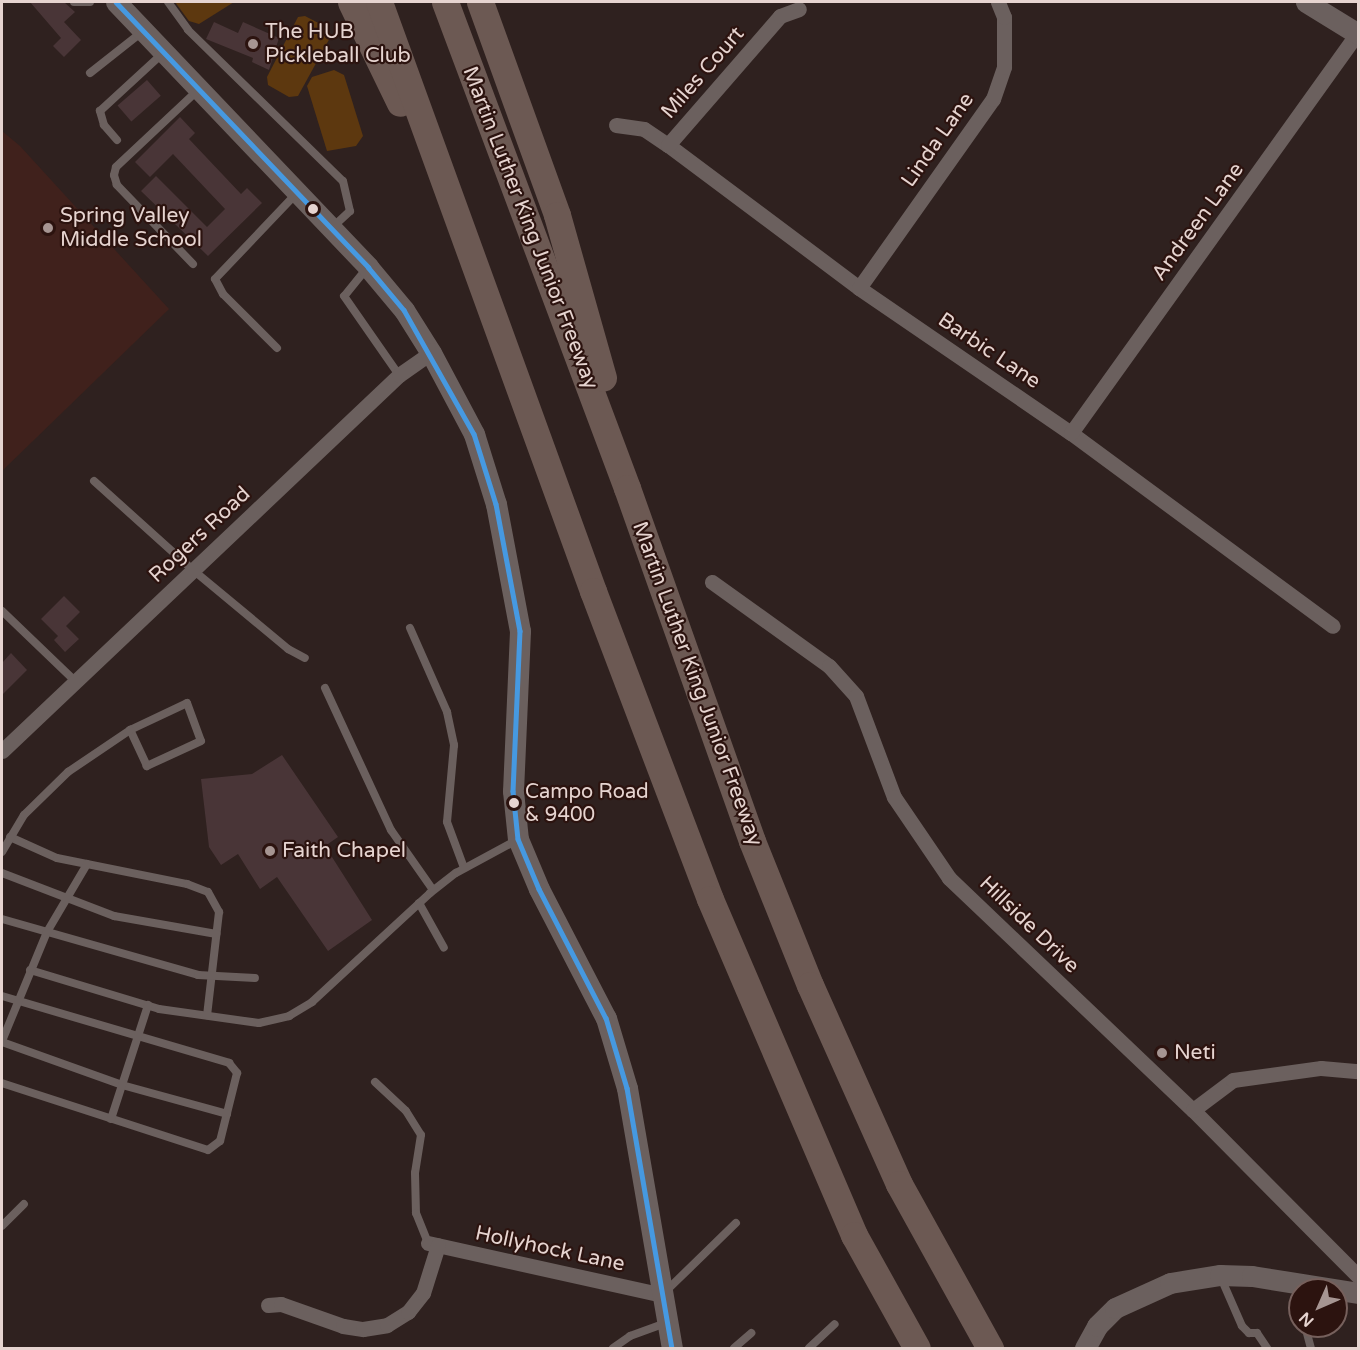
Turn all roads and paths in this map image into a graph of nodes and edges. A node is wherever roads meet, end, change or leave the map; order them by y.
1 (74, 2) edge
2 (90, 2) edge
3 (116, 2) edge
4 (168, 2) edge
5 (351, 2) edge
6 (379, 2) edge
7 (445, 2) edge
8 (480, 2) edge
9 (998, 2) edge
10 (1306, 2) edge
11 (799, 9) dead end
12 (143, 31) junction
13 (1358, 33) edge
14 (163, 53) junction
15 (90, 73) dead end
16 (198, 90) junction
17 (616, 125) dead end
18 (117, 140) dead end
19 (668, 146) junction
20 (298, 192) junction
21 (459, 218) junction
22 (332, 228) junction
23 (193, 264) dead end
24 (368, 267) junction
25 (859, 288) junction
26 (277, 348) dead end
27 (431, 353) junction
28 (399, 375) junction
29 (1071, 433) junction
30 (94, 481) dead end
31 (646, 544) junction
32 (193, 570) junction
33 (712, 582) dead end
34 (2, 611) edge
35 (1333, 626) dead end
36 (410, 628) dead end
37 (305, 658) dead end
38 (75, 681) junction
39 (325, 688) dead end
40 (130, 730) junction
41 (2, 751) edge
42 (10, 837) junction
43 (518, 839) junction
44 (2, 852) edge
45 (87, 864) junction
46 (464, 868) junction
47 (2, 873) edge
48 (433, 890) junction
49 (66, 901) junction
50 (419, 903) junction
51 (2, 920) edge
52 (47, 932) junction
53 (216, 934) junction
54 (444, 948) dead end
55 (30, 970) junction
56 (212, 976) junction
57 (255, 978) dead end
58 (2, 996) edge
59 (16, 1002) junction
60 (148, 1005) junction
61 (207, 1016) junction
62 (137, 1037) junction
63 (2, 1042) edge
64 (1359, 1071) edge
65 (375, 1082) dead end
66 (2, 1083) edge
67 (122, 1085) junction
68 (1193, 1110) junction
69 (227, 1114) junction
70 (111, 1119) junction
71 (24, 1204) dead end
72 (736, 1223) dead end
73 (2, 1226) edge
74 (433, 1244) junction
75 (1220, 1275) junction
76 (1359, 1276) edge
77 (1288, 1281) edge
78 (662, 1295) junction
79 (268, 1305) dead end
80 (666, 1323) junction
81 (835, 1324) dead end
82 (750, 1332) dead end
83 (613, 1348) edge
84 (672, 1348) edge
85 (734, 1348) edge
86 (809, 1348) edge
87 (917, 1348) edge
88 (990, 1348) edge
89 (1085, 1348) edge
90 (1267, 1348) edge

1 - 2 lane
3 - 12 main road
4 - 22 lane
5 - 21 highway
6 - 21 highway
7 - 31 highway, Martin Luther King Junior Freeway
8 - 31 highway
9 - 25 street, Linda Lane
10 - 13 main road
11 - 19 street, Miles Court
12 - 14 main road
12 - 15 lane
13 - 29 street, Andreen Lane
14 - 16 main road
14 - 18 lane
16 - 20 main road
16 - 23 lane
17 - 19 street, Barbic Lane
19 - 25 street, Barbic Lane
20 - 22 main road
20 - 26 lane
21 - 87 highway
22 - 24 main road
24 - 27 main road
24 - 28 lane
25 - 29 street, Barbic Lane
27 - 28 street, Rogers Road
27 - 43 main road
28 - 32 street, Rogers Road
29 - 35 street, Barbic Lane
30 - 32 lane
31 - 88 highway, Martin Luther King Junior Freeway
32 - 37 lane
32 - 38 street, Rogers Road
33 - 68 street, Hillside Drive
34 - 38 lane
36 - 46 lane
38 - 41 street, Rogers Road
39 - 48 lane
40 - 40 lane
40 - 42 lane
42 - 44 lane
42 - 45 lane
43 - 46 lane
43 - 78 main road
45 - 49 lane
45 - 53 lane
46 - 48 lane
47 - 49 lane
48 - 50 lane
49 - 52 lane
49 - 53 lane
50 - 54 lane
50 - 61 lane
51 - 52 lane
52 - 55 lane
52 - 56 lane
53 - 56 lane
55 - 59 lane
55 - 60 lane
56 - 57 lane
56 - 61 lane
58 - 59 lane
59 - 62 lane
59 - 63 lane
60 - 61 lane
60 - 62 lane
62 - 67 lane
62 - 69 lane
63 - 67 lane
64 - 68 street
65 - 74 lane
66 - 70 lane
67 - 69 lane
67 - 70 lane
68 - 76 street, Hillside Drive
69 - 70 lane
71 - 73 lane
72 - 78 lane
74 - 78 street, Hollyhock Lane
74 - 79 street
75 - 77 main road
75 - 89 main road
75 - 90 lane
78 - 80 main road
80 - 83 lane
80 - 84 main road
81 - 86 lane
82 - 85 lane

